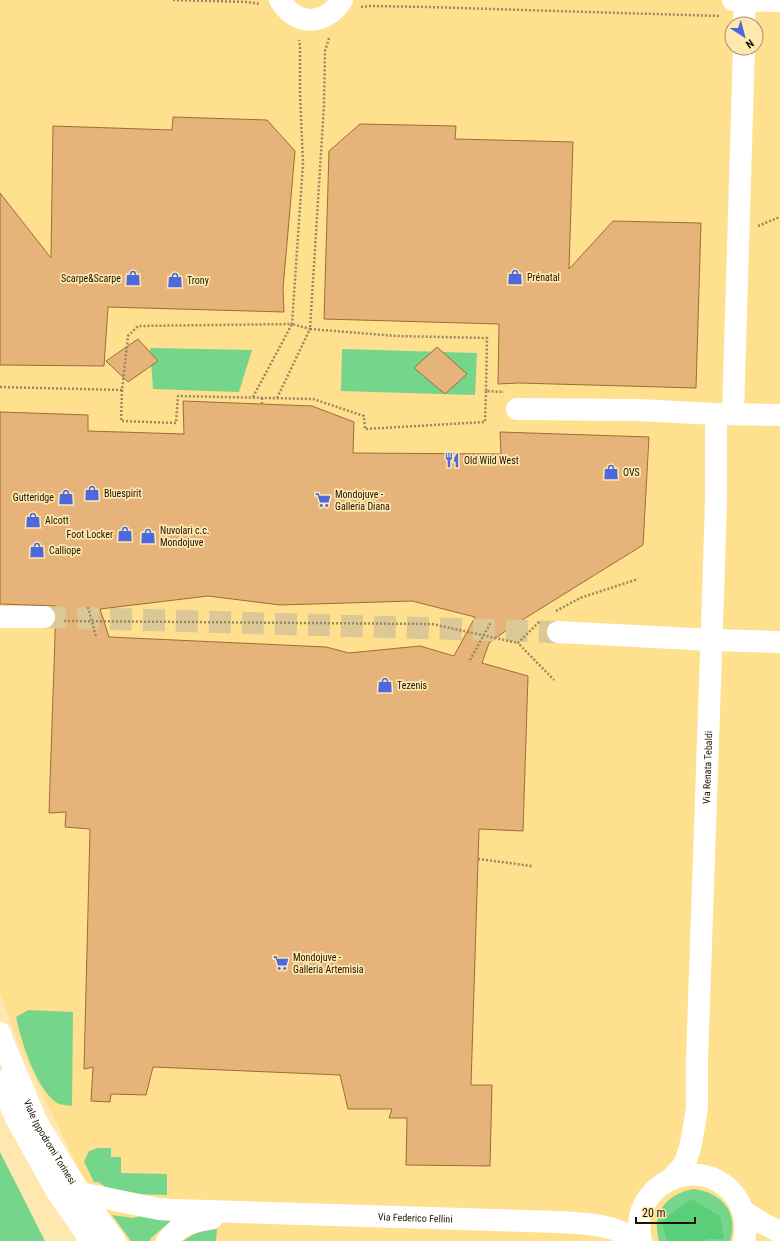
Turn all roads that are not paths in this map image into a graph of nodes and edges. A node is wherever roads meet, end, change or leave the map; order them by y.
1 (745, 0) edge
2 (780, 1) edge
3 (271, 2) edge
4 (349, 5) edge
5 (728, 8) edge
6 (744, 16) edge
7 (744, 56) edge
8 (513, 401) road end
9 (725, 413) junction
10 (780, 414) edge
11 (0, 617) edge
12 (51, 619) tunnel mouth
13 (558, 632) tunnel mouth
14 (711, 640) junction
15 (780, 642) edge
16 (0, 1033) edge
17 (0, 1081) edge
18 (696, 1121) junction
19 (711, 1177) junction
20 (672, 1178) junction
21 (80, 1193) junction
22 (644, 1204) junction
23 (743, 1211) junction
24 (231, 1213) junction
25 (598, 1225) junction
26 (779, 1231) edge
27 (91, 1241) edge
28 (115, 1241) edge
29 (167, 1241) edge
30 (638, 1241) edge
31 (641, 1241) edge
32 (744, 1241) edge

1 - 2 street
1 - 5 street
1 - 6 street
3 - 4 street
7 - 9 street, Via Renata Tebaldi
8 - 9 street
9 - 10 street
9 - 14 street, Via Renata Tebaldi
11 - 12 street
13 - 14 street
14 - 15 street
14 - 18 street, Via Renata Tebaldi
16 - 21 street, Viale Ippodromi Torinesi
17 - 27 street, Viale Ippodromi Torinesi
18 - 19 street, Via Renata Tebaldi
18 - 20 street, Via Renata Tebaldi
19 - 20 street
19 - 23 street
20 - 22 street
21 - 24 street, Via Federico Fellini
21 - 28 street, Viale Ippodromi Torinesi
22 - 25 street, Via Federico Fellini
22 - 31 street
23 - 26 street
23 - 32 street
24 - 25 street, Via Federico Fellini
24 - 29 street, Via Federico Fellini
25 - 30 street, Via Federico Fellini
26 - 32 street

